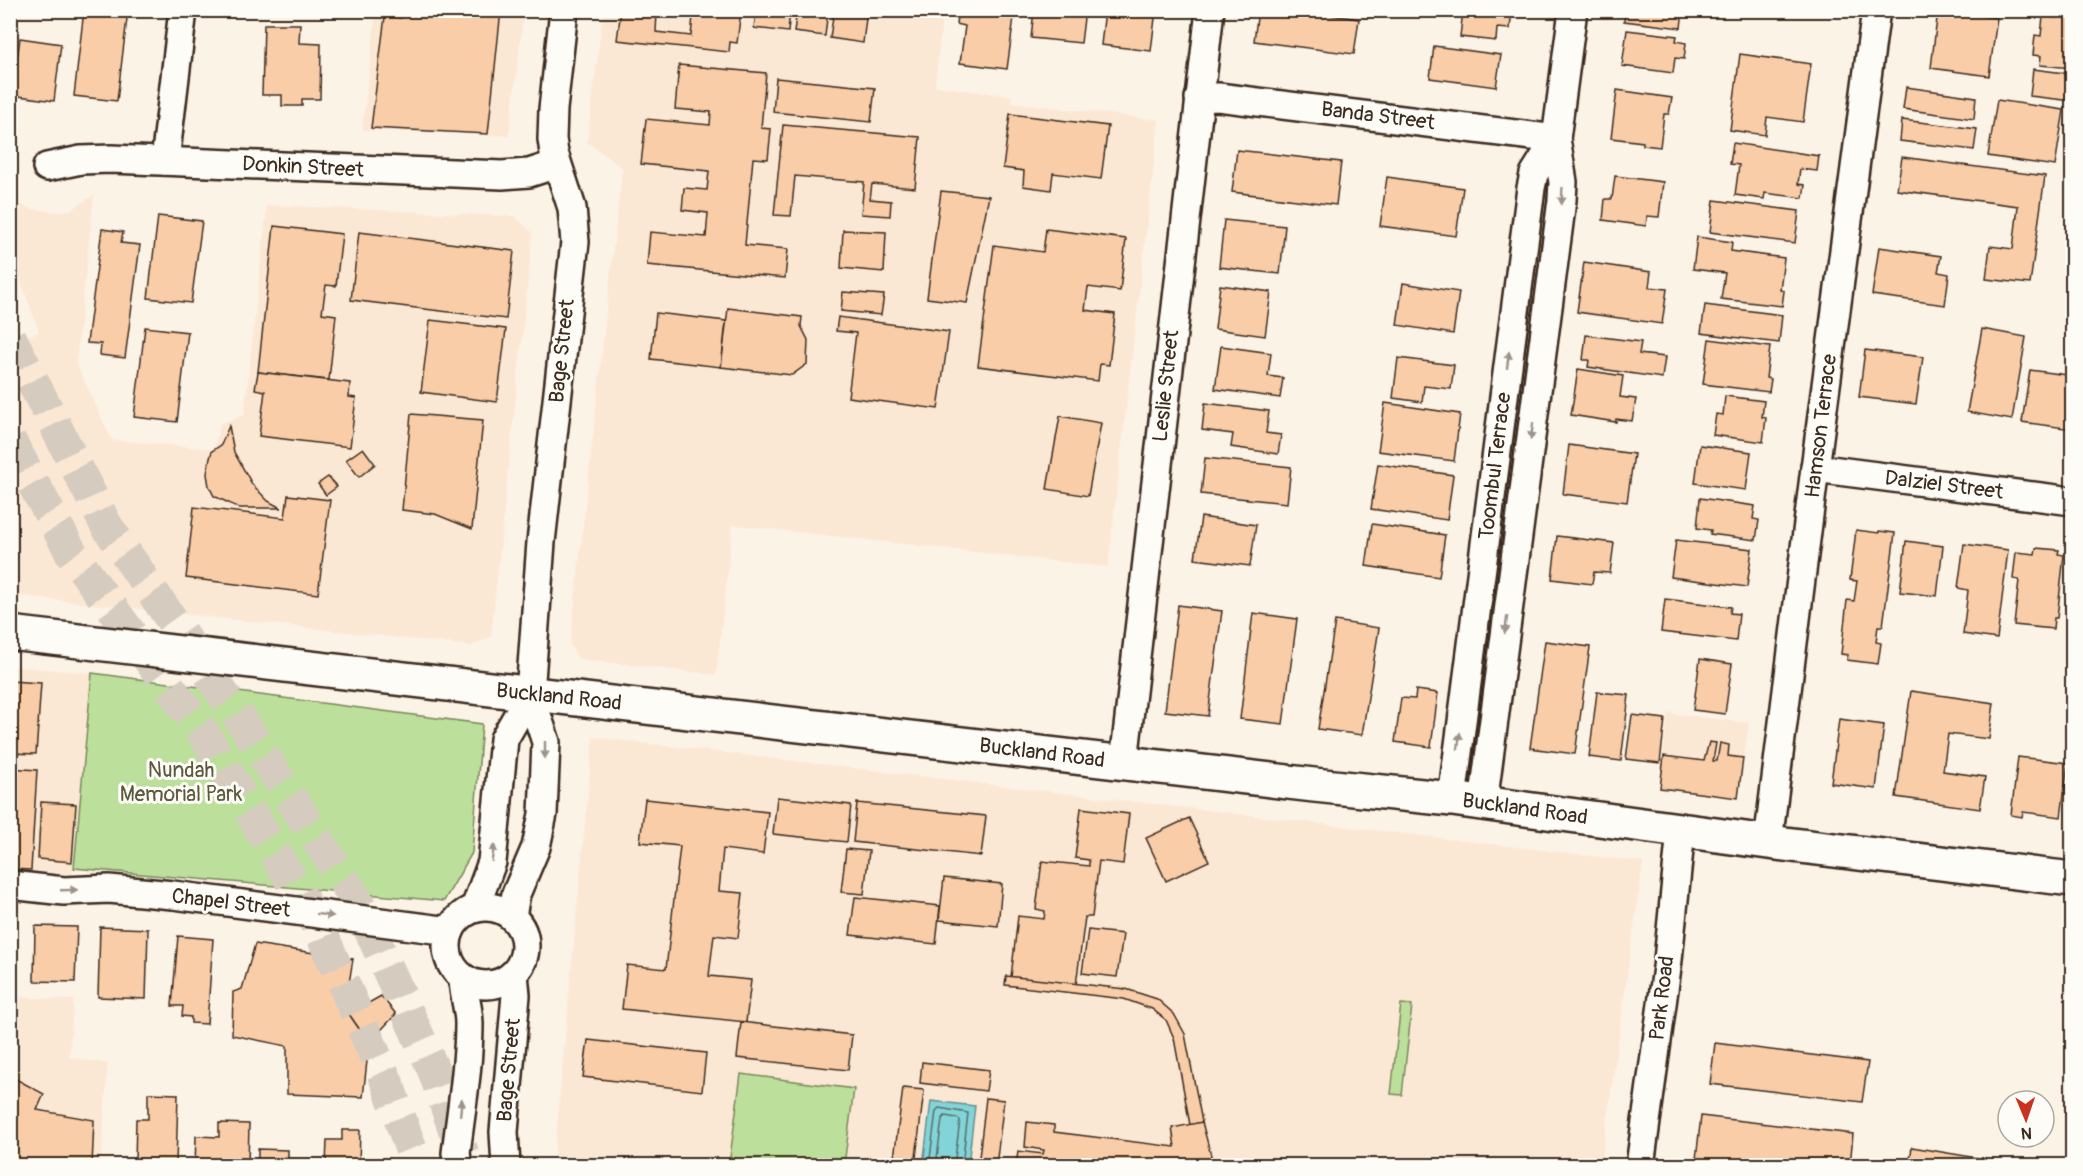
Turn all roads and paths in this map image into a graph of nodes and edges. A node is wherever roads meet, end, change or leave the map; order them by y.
1 (183, 10) edge
2 (564, 10) edge
3 (1209, 10) edge
4 (1573, 10) edge
5 (1876, 10) edge
6 (1199, 98) junction
7 (1556, 139) junction
8 (165, 160) junction
9 (557, 164) junction
10 (47, 167) dead end
11 (1815, 468) junction
12 (2073, 501) edge
13 (10, 633) edge
14 (530, 694) junction
15 (1124, 762) junction
16 (1467, 802) junction
17 (1681, 830) junction
18 (1768, 842) junction
19 (2073, 879) edge
20 (10, 885) edge
21 (475, 908) junction
22 (513, 916) junction
23 (450, 931) junction
24 (514, 974) junction
25 (463, 978) junction
26 (458, 1166) edge
27 (506, 1166) edge
28 (1640, 1166) edge

1 - 8 street
2 - 9 street, Bage Street
3 - 6 street, Leslie Street
4 - 7 street, Toombul Terrace
5 - 11 street, Hamson Terrace
6 - 7 street, Banda Street
6 - 15 street, Leslie Street
7 - 16 street, Toombul Terrace
8 - 9 street, Donkin Street
8 - 10 street, Donkin Street
9 - 14 street, Bage Street
11 - 12 street, Dalziel Street
11 - 18 street, Hamson Terrace
13 - 14 street, Buckland Road
14 - 15 street, Buckland Road
21 -> 14 street, Bage Street
14 -> 22 street, Bage Street
15 - 16 street, Buckland Road
16 - 17 street, Buckland Road
17 - 18 street, Buckland Road
17 - 28 street, Park Road
18 - 19 street, Buckland Road
20 -> 23 street, Chapel Street
21 - 22 street
21 - 23 street
22 - 24 street
23 - 25 street
24 - 25 street
24 - 27 street, Bage Street
26 -> 25 street, Bage Street

